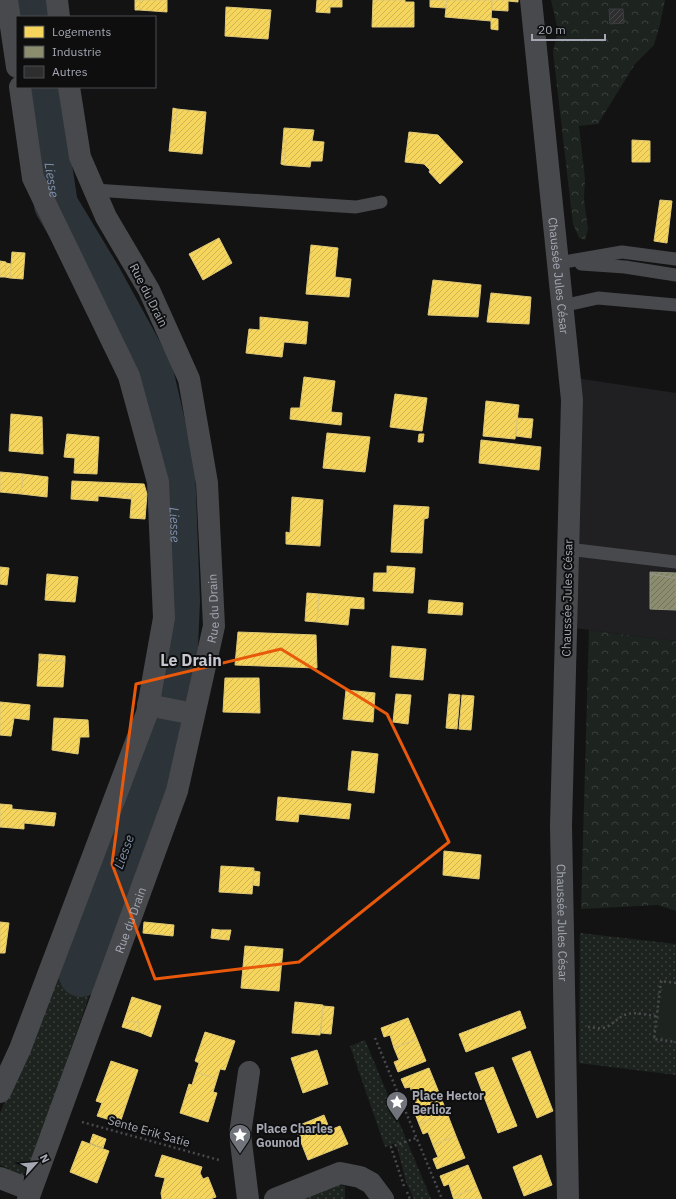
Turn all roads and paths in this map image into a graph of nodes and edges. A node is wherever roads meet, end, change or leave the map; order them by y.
1 (7, 0) edge
2 (57, 0) edge
3 (531, 0) edge
4 (59, 16) edge
5 (16, 60) edge
6 (20, 88) edge
7 (70, 88) edge
8 (94, 190) junction
9 (381, 202) dead end
10 (676, 259) edge
11 (558, 263) junction
12 (676, 275) edge
13 (676, 305) edge
14 (562, 306) junction
15 (568, 549) junction
16 (676, 562) edge
17 (148, 705) junction
18 (194, 714) junction
19 (676, 982) edge
20 (658, 1017) junction
21 (565, 1027) junction
22 (375, 1038) dead end
23 (676, 1042) edge
24 (249, 1072) dead end
25 (0, 1092) edge
26 (80, 1121) dead end
27 (416, 1138) junction
28 (220, 1160) dead end
29 (0, 1178) edge
30 (405, 1189) dead end
31 (30, 1195) edge
32 (248, 1199) edge
33 (275, 1199) edge
34 (383, 1199) edge
35 (442, 1199) edge
36 (568, 1199) edge

1 - 5 street
2 - 4 street
3 - 11 street, Chaussée Jules César
6 - 17 street
7 - 8 street, Rue du Drain
8 - 9 lane
8 - 18 street, Rue du Drain
10 - 11 lane
11 - 12 lane
11 - 14 street, Chaussée Jules César
13 - 14 lane
14 - 15 street, Chaussée Jules César
15 - 16 lane
15 - 21 street, Chaussée Jules César
17 - 18 street
17 - 25 street
18 - 31 street, Rue du Drain
19 - 20 path
20 - 21 path
20 - 23 path
21 - 36 street, Chaussée Jules César
22 - 27 path
24 - 32 street
26 - 28 path, Sente Erik Satie
27 - 30 path
27 - 35 path
29 - 31 street
33 - 34 street

